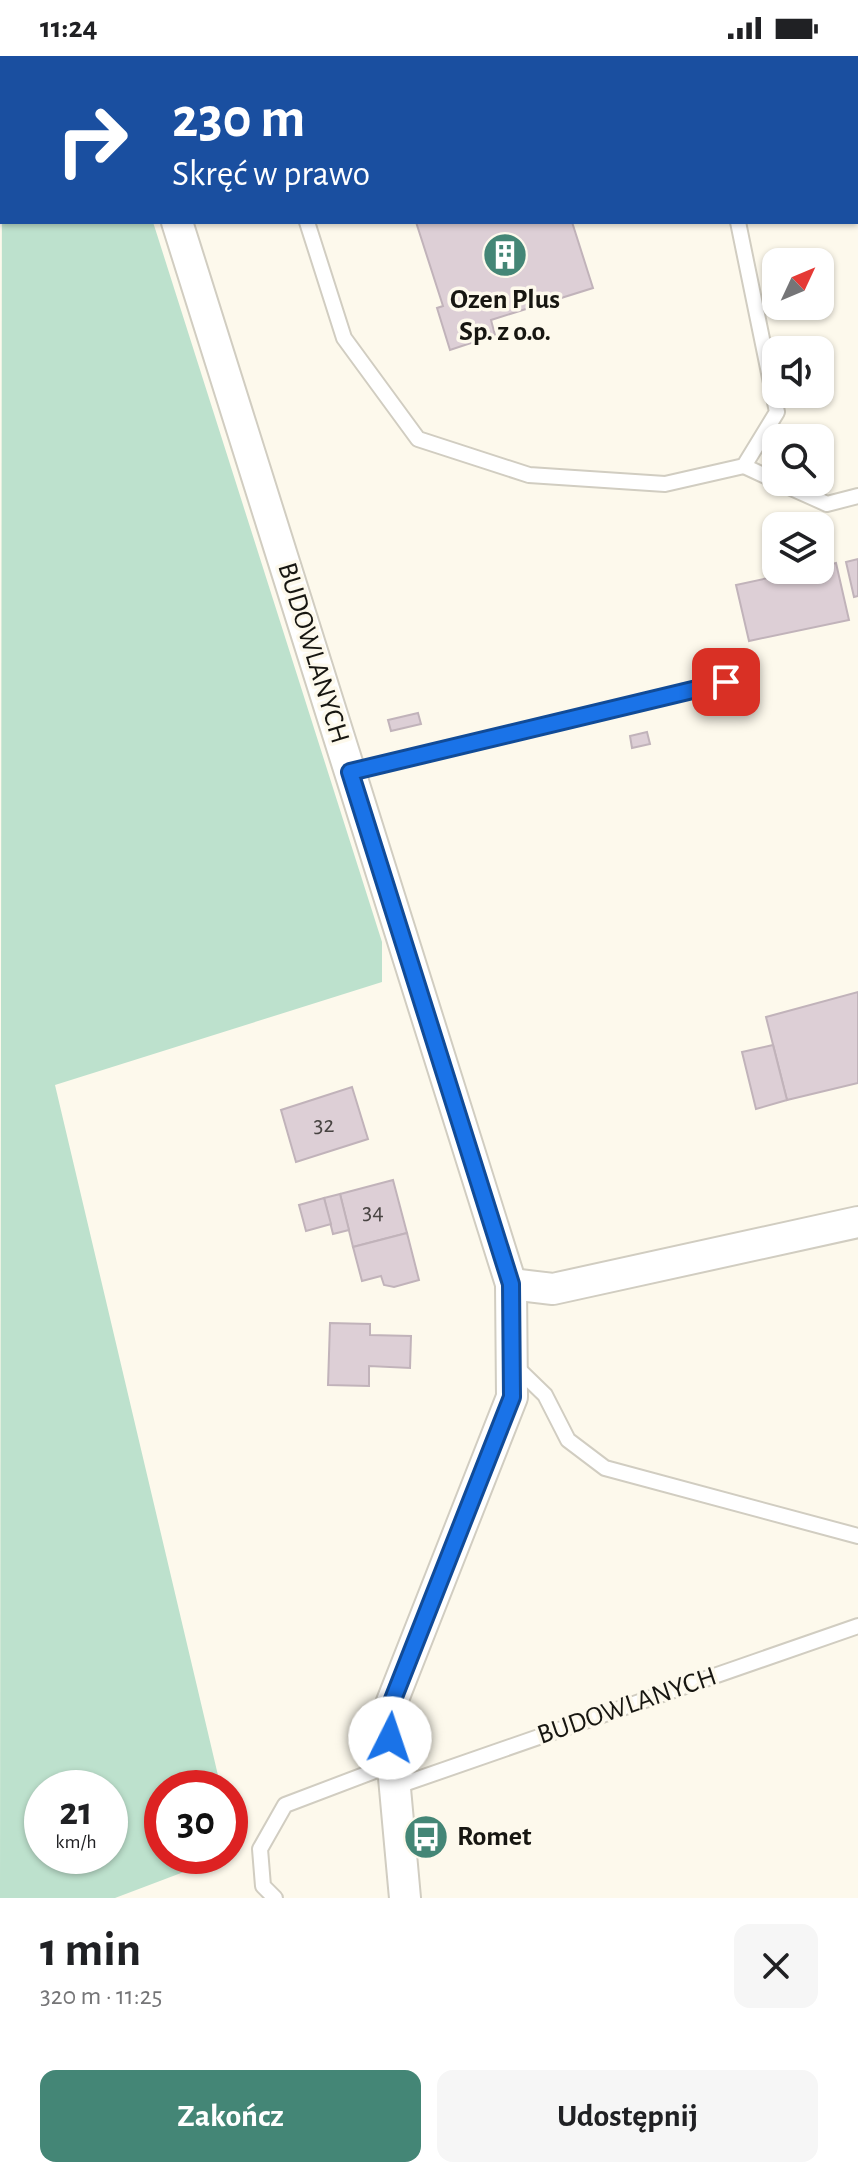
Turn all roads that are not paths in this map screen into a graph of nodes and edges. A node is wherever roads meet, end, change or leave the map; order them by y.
1 (178, 224) edge
2 (308, 224) edge
3 (738, 224) edge
4 (744, 466) junction
5 (762, 475) edge
6 (809, 496) edge
7 (858, 496) edge
8 (726, 682) dead end
9 (350, 772) junction
10 (858, 1222) edge
11 (511, 1284) junction
12 (512, 1363) junction
13 (858, 1536) edge
14 (858, 1626) edge
15 (394, 1776) junction
16 (275, 1898) edge
17 (405, 1898) edge

1 - 9 street, BUDOWLANYCH
2 - 4 lane
3 - 4 lane
4 - 5 lane
6 - 7 lane
8 - 9 lane
9 - 11 street, BUDOWLANYCH
10 - 11 street
11 - 12 street, BUDOWLANYCH
12 - 13 lane
12 - 15 street, BUDOWLANYCH
14 - 15 lane, BUDOWLANYCH
15 - 16 lane
15 - 17 street, BUDOWLANYCH

